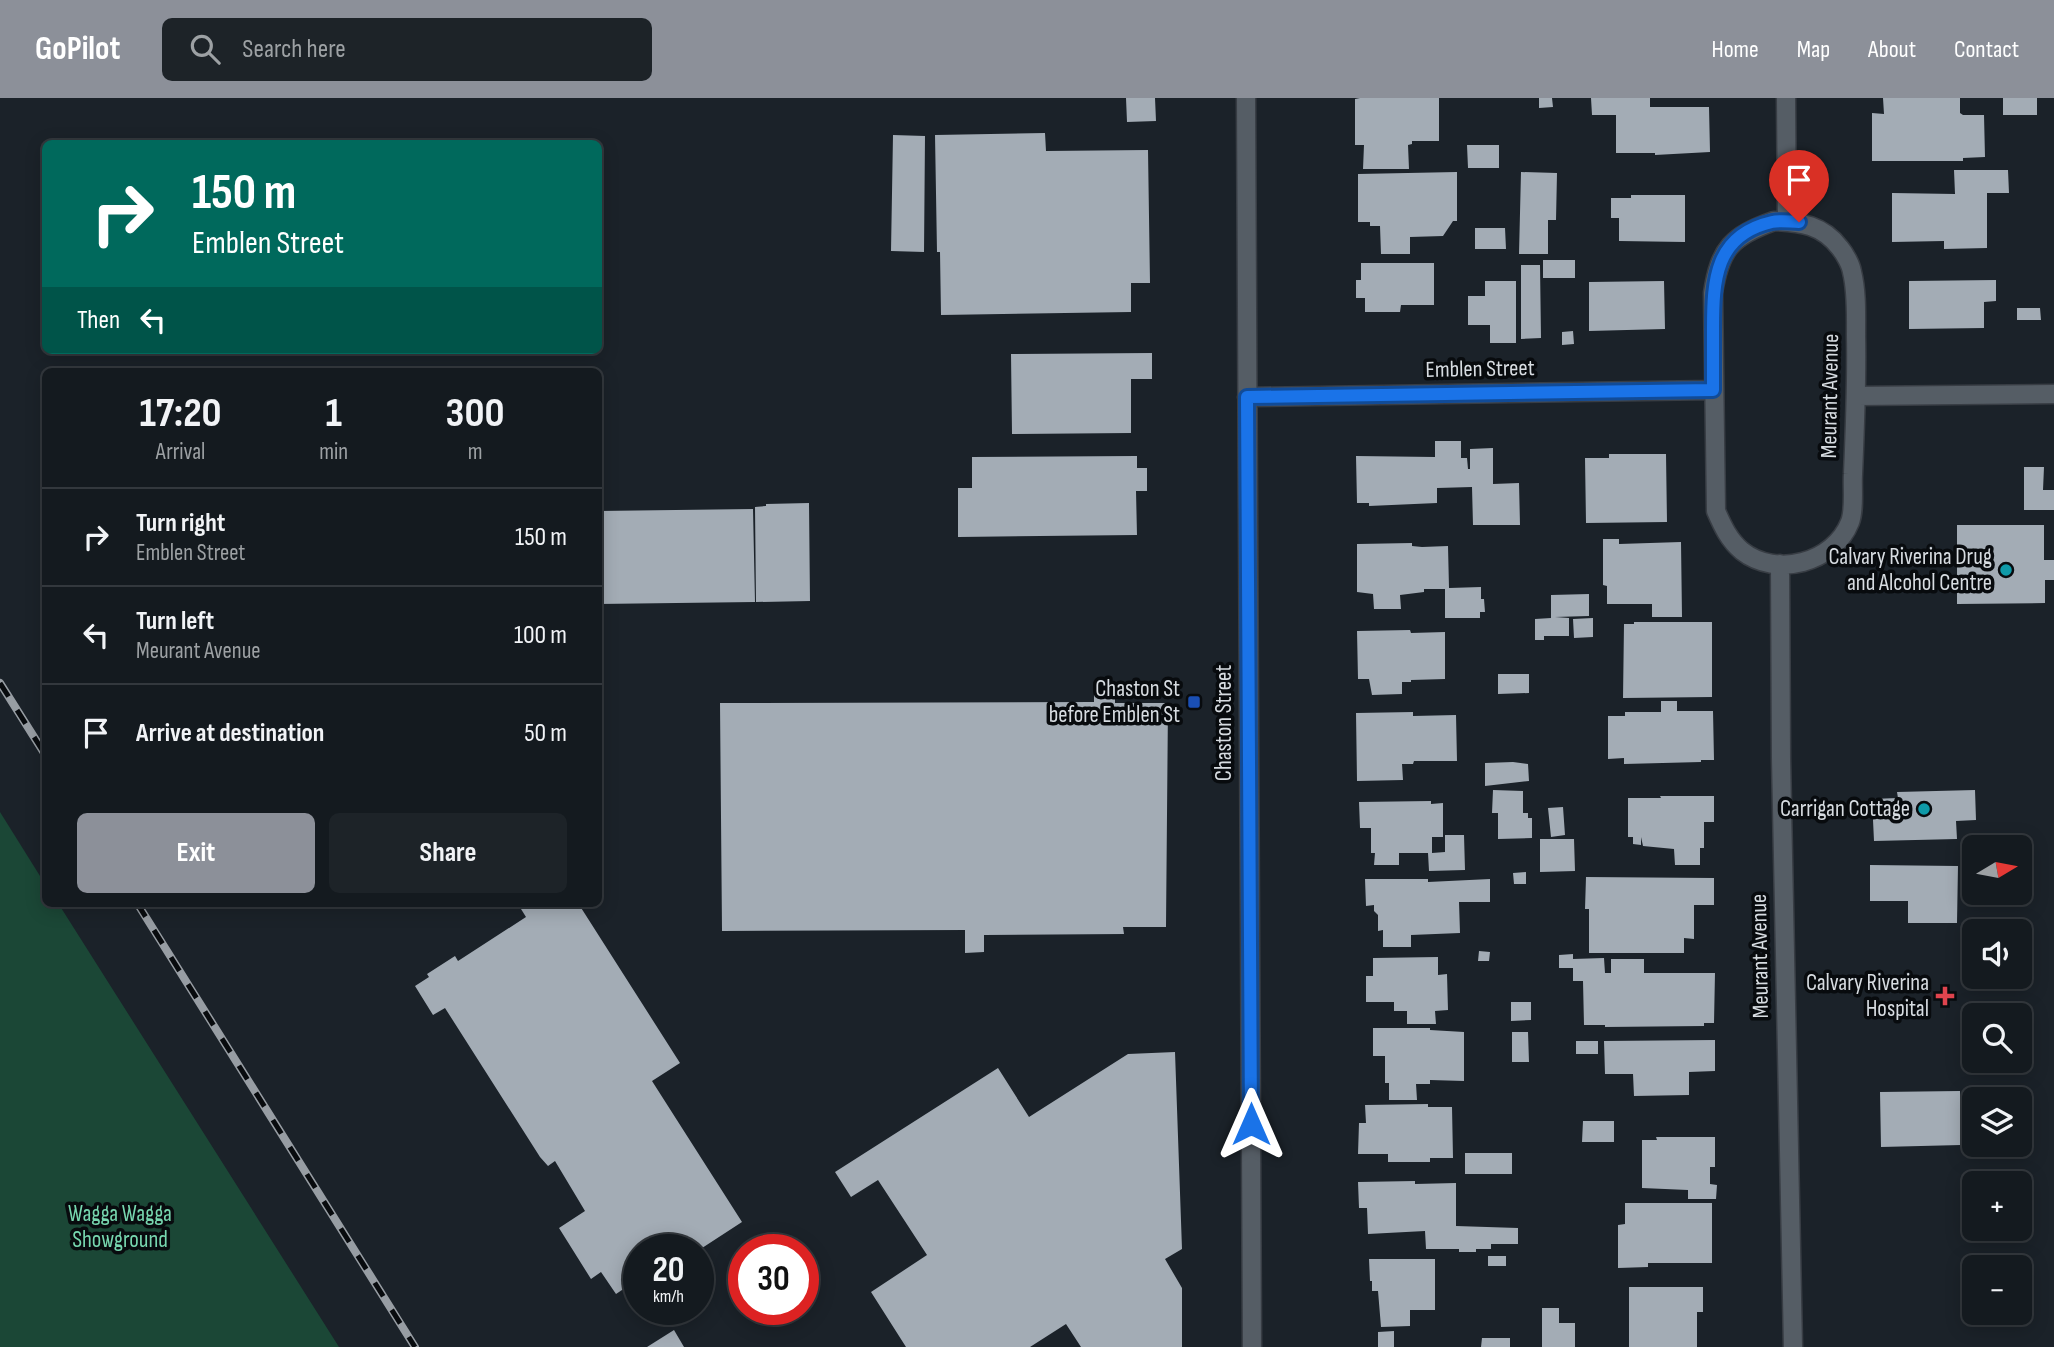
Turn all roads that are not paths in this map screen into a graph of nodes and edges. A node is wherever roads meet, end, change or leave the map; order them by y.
1 (1246, 98) edge
2 (1786, 98) edge
3 (1787, 222) junction
4 (1713, 390) junction
5 (2054, 394) edge
6 (1857, 396) junction
7 (1247, 397) junction
8 (1780, 564) junction
9 (1252, 1347) edge
10 (1793, 1347) edge

1 - 7 street, Chaston Street
2 - 3 street
3 - 4 street, Meurant Avenue
3 - 6 street, Meurant Avenue
4 - 7 street, Emblen Street
4 - 8 street, Meurant Avenue
5 - 6 street
6 - 8 street, Meurant Avenue
7 - 9 street, Chaston Street
8 - 10 street, Meurant Avenue

